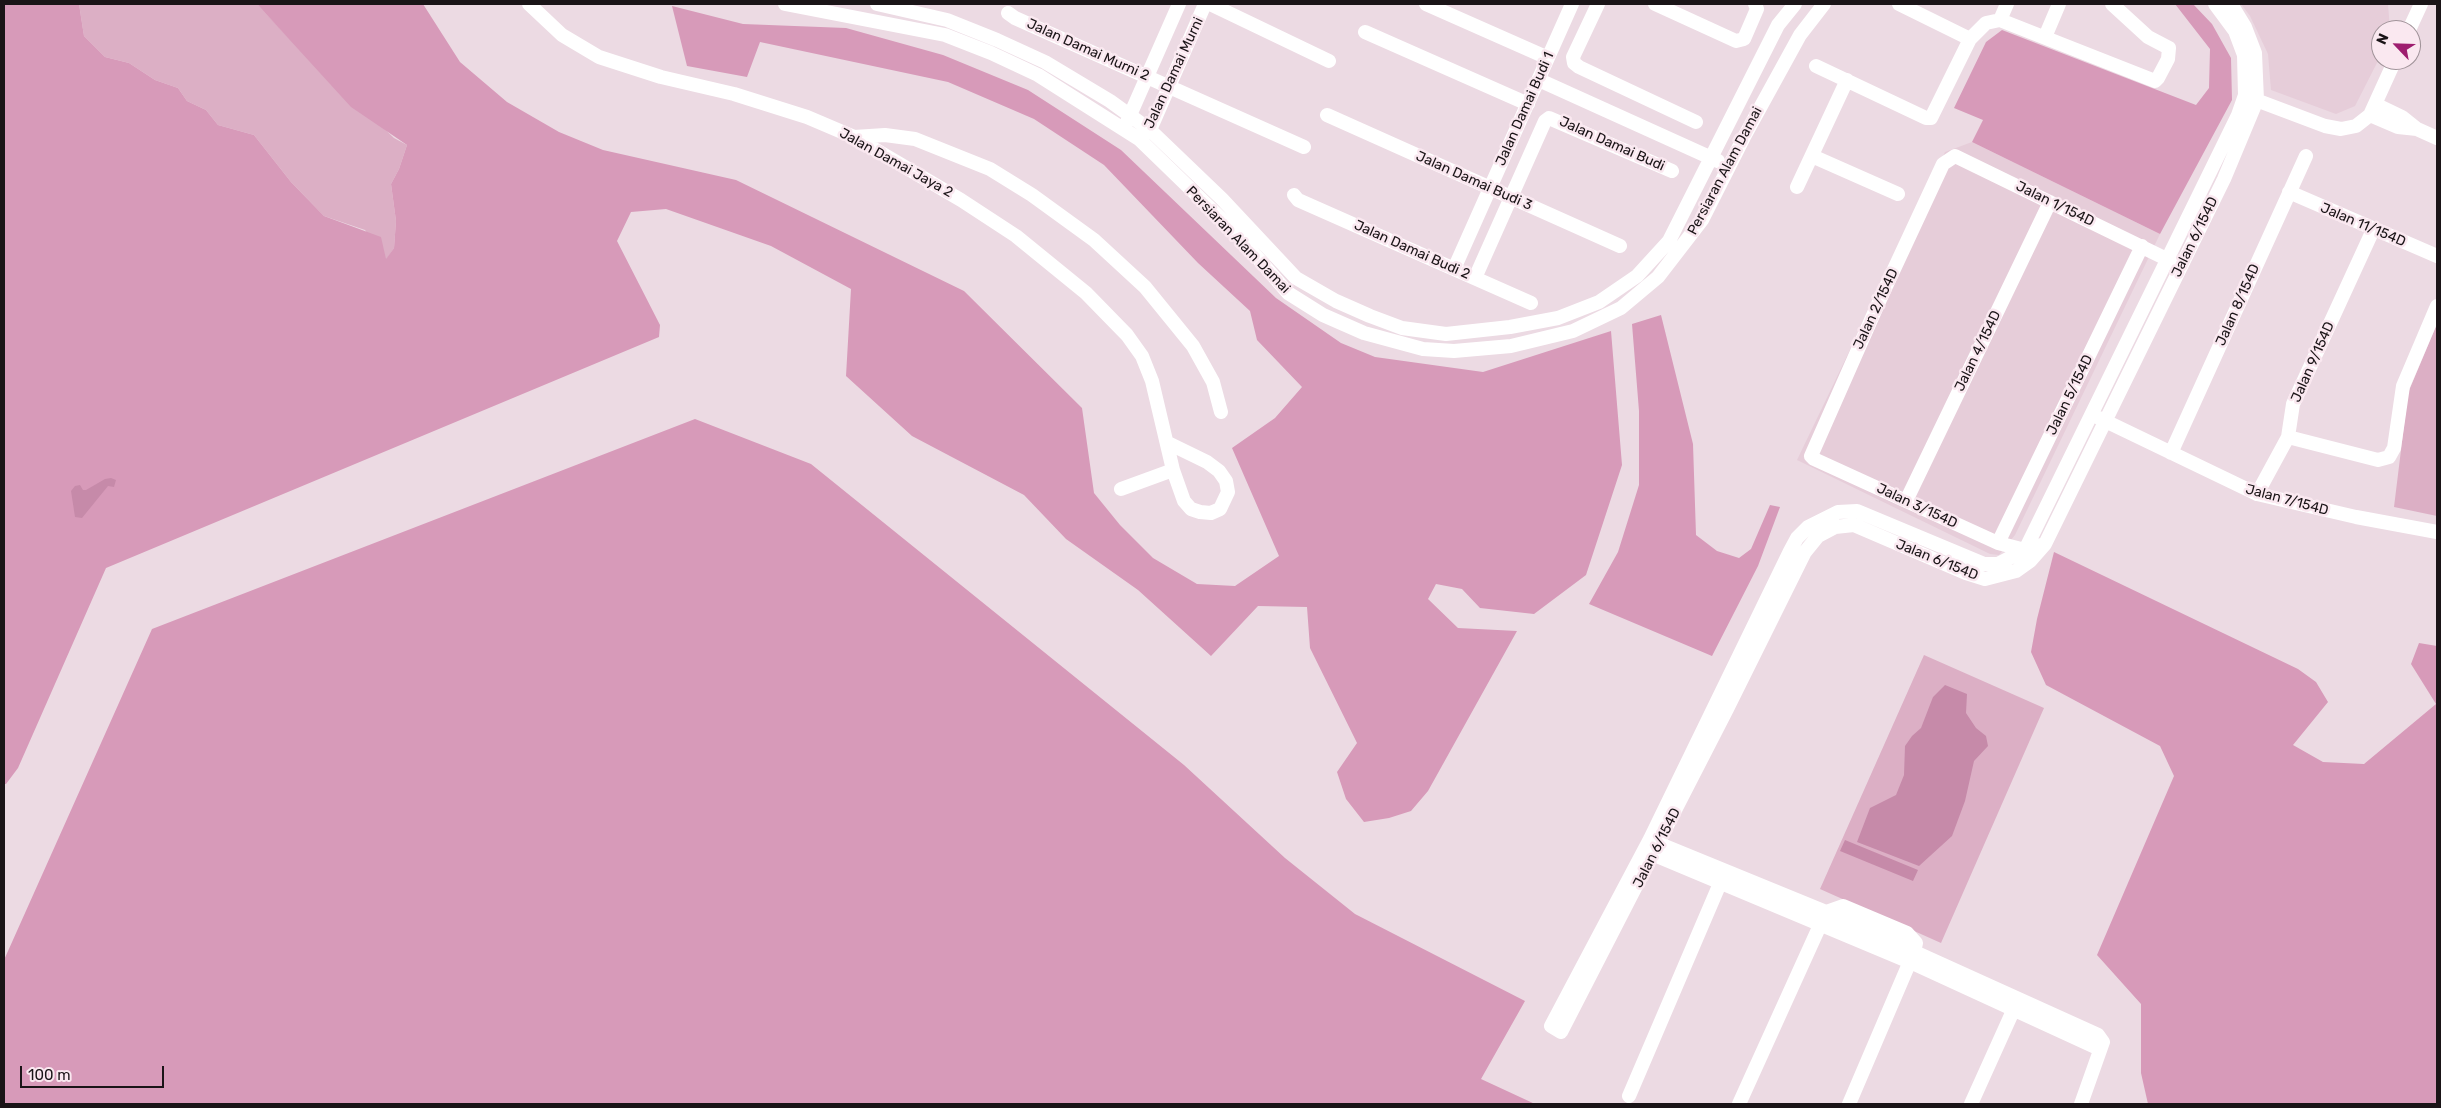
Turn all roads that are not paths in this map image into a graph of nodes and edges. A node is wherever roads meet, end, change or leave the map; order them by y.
1 (529, 4) edge
2 (785, 4) edge
3 (877, 4) edge
4 (1179, 4) edge
5 (1206, 4) edge
6 (1210, 4) edge
7 (1426, 4) edge
8 (1572, 4) edge
9 (1598, 4) edge
10 (1655, 4) edge
11 (1755, 4) edge
12 (1796, 4) edge
13 (1824, 4) edge
14 (1898, 4) edge
15 (2007, 4) edge
16 (2059, 4) edge
17 (2112, 4) edge
18 (2215, 4) edge
19 (2231, 4) edge
20 (2421, 4) edge
21 (1916, 7) edge
22 (1008, 13) dead end
23 (2000, 20) junction
24 (2414, 20) edge
25 (1366, 32) dead end
26 (2045, 37) junction
27 (1970, 39) junction
28 (1548, 58) junction
29 (1329, 60) dead end
30 (1816, 66) dead end
31 (2391, 70) edge
32 (1147, 77) junction
33 (1539, 80) junction
34 (1847, 80) junction
35 (2257, 85) junction
36 (1169, 86) junction
37 (2251, 98) junction
38 (1528, 104) junction
39 (2271, 105) junction
40 (2373, 110) junction
41 (1131, 115) junction
42 (1327, 115) dead end
43 (1696, 122) dead end
44 (2248, 126) junction
45 (1123, 128) junction
46 (1725, 130) junction
47 (1144, 135) junction
48 (2436, 136) edge
49 (854, 137) junction
50 (1304, 146) dead end
51 (1688, 147) junction
52 (1812, 156) junction
53 (2306, 156) dead end
54 (1712, 158) junction
55 (1944, 164) joint
56 (1729, 167) junction
57 (1672, 171) dead end
58 (1698, 185) junction
59 (1491, 188) junction
60 (1797, 188) dead end
61 (2289, 192) junction
62 (1898, 194) dead end
63 (1294, 195) dead end
64 (1511, 198) junction
65 (2050, 202) junction
66 (2373, 230) junction
67 (1620, 246) dead end
68 (2142, 246) junction
69 (2437, 256) edge
70 (2168, 259) junction
71 (2181, 266) junction
72 (1454, 269) junction
73 (1475, 278) junction
74 (1531, 303) dead end
75 (2437, 306) edge
76 (1370, 316) junction
77 (1364, 333) junction
78 (2113, 405) junction
79 (1221, 412) dead end
80 (2092, 414) junction
81 (2106, 421) junction
82 (2119, 428) junction
83 (2288, 437) junction
84 (1168, 443) junction
85 (2094, 444) junction
86 (2171, 453) junction
87 (1811, 456) joint
88 (1173, 470) junction
89 (1121, 489) dead end
90 (2258, 494) junction
91 (1906, 501) junction
92 (2437, 532) edge
93 (1998, 543) junction
94 (2046, 544) junction
95 (2025, 550) junction
96 (1652, 847) junction
97 (1723, 876) junction
98 (1823, 918) junction
99 (1912, 957) junction
100 (2016, 1004) junction
101 (1556, 1029) dead end
102 (1630, 1096) dead end
103 (1739, 1104) edge
104 (1849, 1104) edge
105 (1971, 1104) edge
106 (2081, 1104) edge

1 - 49 street, Jalan Damai Jaya 2
2 - 45 street, Persiaran Alam Damai
3 - 41 street, Persiaran Alam Damai
4 - 32 street, Jalan Damai Murni
5 - 36 street, Jalan Damai Murni
6 - 29 street
7 - 28 street
8 - 28 street, Jalan Damai Budi 1
9 - 43 street
10 - 11 street
12 - 46 street, Persiaran Alam Damai
13 - 56 street, Persiaran Alam Damai
14 - 21 street
15 - 23 street
16 - 26 street
17 - 26 street
18 - 37 street, Jalan 6/154D
19 - 35 street, Jalan 6/154D
20 - 24 street
21 - 27 street
22 - 32 street, Jalan Damai Murni 2
23 - 26 street
23 - 27 street
25 - 38 street
27 - 34 street
28 - 33 street, Jalan Damai Budi 1
30 - 34 street
31 - 40 street
32 - 36 street, Jalan Damai Murni 2
32 - 41 street, Jalan Damai Murni
33 - 38 street, Jalan Damai Budi 1
33 - 51 street, Jalan Damai Budi
34 - 52 street
35 - 37 street, Jalan 6/154D
35 - 39 street
36 - 47 street, Jalan Damai Murni
36 - 50 street, Jalan Damai Murni 2
37 - 39 street
37 - 44 street, Jalan 6/154D
37 - 70 street, Jalan 6/154D
38 - 59 street, Jalan Damai Budi 1
39 - 40 street
39 - 44 street
40 - 48 street
41 - 45 street, Jalan Damai Murni
41 - 47 street, Persiaran Alam Damai
42 - 59 street, Jalan Damai Budi 3
44 - 71 street, Jalan 6/154D
45 - 47 street, Persiaran Alam Damai
46 - 51 street
46 - 54 street, Persiaran Alam Damai
47 - 76 street, Persiaran Alam Damai
47 - 77 street, Persiaran Alam Damai
49 - 79 street
49 - 84 street, Jalan Damai Jaya 2
51 - 54 street, Jalan Damai Budi
51 - 58 street
52 - 60 street
52 - 62 street
53 - 61 street, Jalan 8/154D
54 - 56 street, Jalan Damai Budi
54 - 58 street, Persiaran Alam Damai
55 - 65 street, Jalan 1/154D
55 - 87 street, Jalan 2/154D
56 - 77 street, Persiaran Alam Damai
57 - 64 street, Jalan Damai Budi
58 - 76 street, Persiaran Alam Damai
59 - 64 street, Jalan Damai Budi 3
59 - 72 street, Jalan Damai Budi 1
61 - 66 street, Jalan 11/154D
61 - 86 street, Jalan 8/154D
63 - 72 street, Jalan Damai Budi 2
64 - 67 street, Jalan Damai Budi 3
64 - 73 street, Jalan Damai Budi
65 - 68 street, Jalan 1/154D
65 - 91 street, Jalan 4/154D
66 - 69 street, Jalan 11/154D
66 - 83 street, Jalan 9/154D
68 - 70 street, Jalan 1/154D
68 - 93 street, Jalan 5/154D
70 - 71 street, Jalan 1/154D
70 - 80 street, Jalan 6/154D
71 - 78 street, Jalan 6/154D
72 - 73 street, Jalan Damai Budi 2
73 - 74 street, Jalan Damai Budi 2
75 - 83 street
76 - 77 street
78 - 81 street, Jalan 6/154D
78 - 82 street
80 - 81 street, Jalan 7/154D
80 - 95 street, Jalan 6/154D
81 - 82 street, Jalan 7/154D
81 - 85 street, Jalan 6/154D
82 - 85 street
82 - 86 street, Jalan 7/154D
83 - 90 street, Jalan 9/154D
84 - 88 street, Jalan Damai Jaya 2
84 - 88 street, Jalan Damai Jaya 2
85 - 94 street, Jalan 6/154D
86 - 90 street, Jalan 7/154D
87 - 91 street, Jalan 3/154D
88 - 89 street
90 - 92 street, Jalan 7/154D
91 - 93 street, Jalan 3/154D
93 - 95 street, Jalan 3/154D
94 - 95 street
94 - 96 street, Jalan 6/154D
95 - 96 street, Jalan 6/154D
96 - 97 street
96 - 101 street, Jalan 6/154D
97 - 98 street
97 - 102 street
98 - 99 street
98 - 103 street
99 - 100 street
99 - 104 street
100 - 105 street
100 - 106 street

